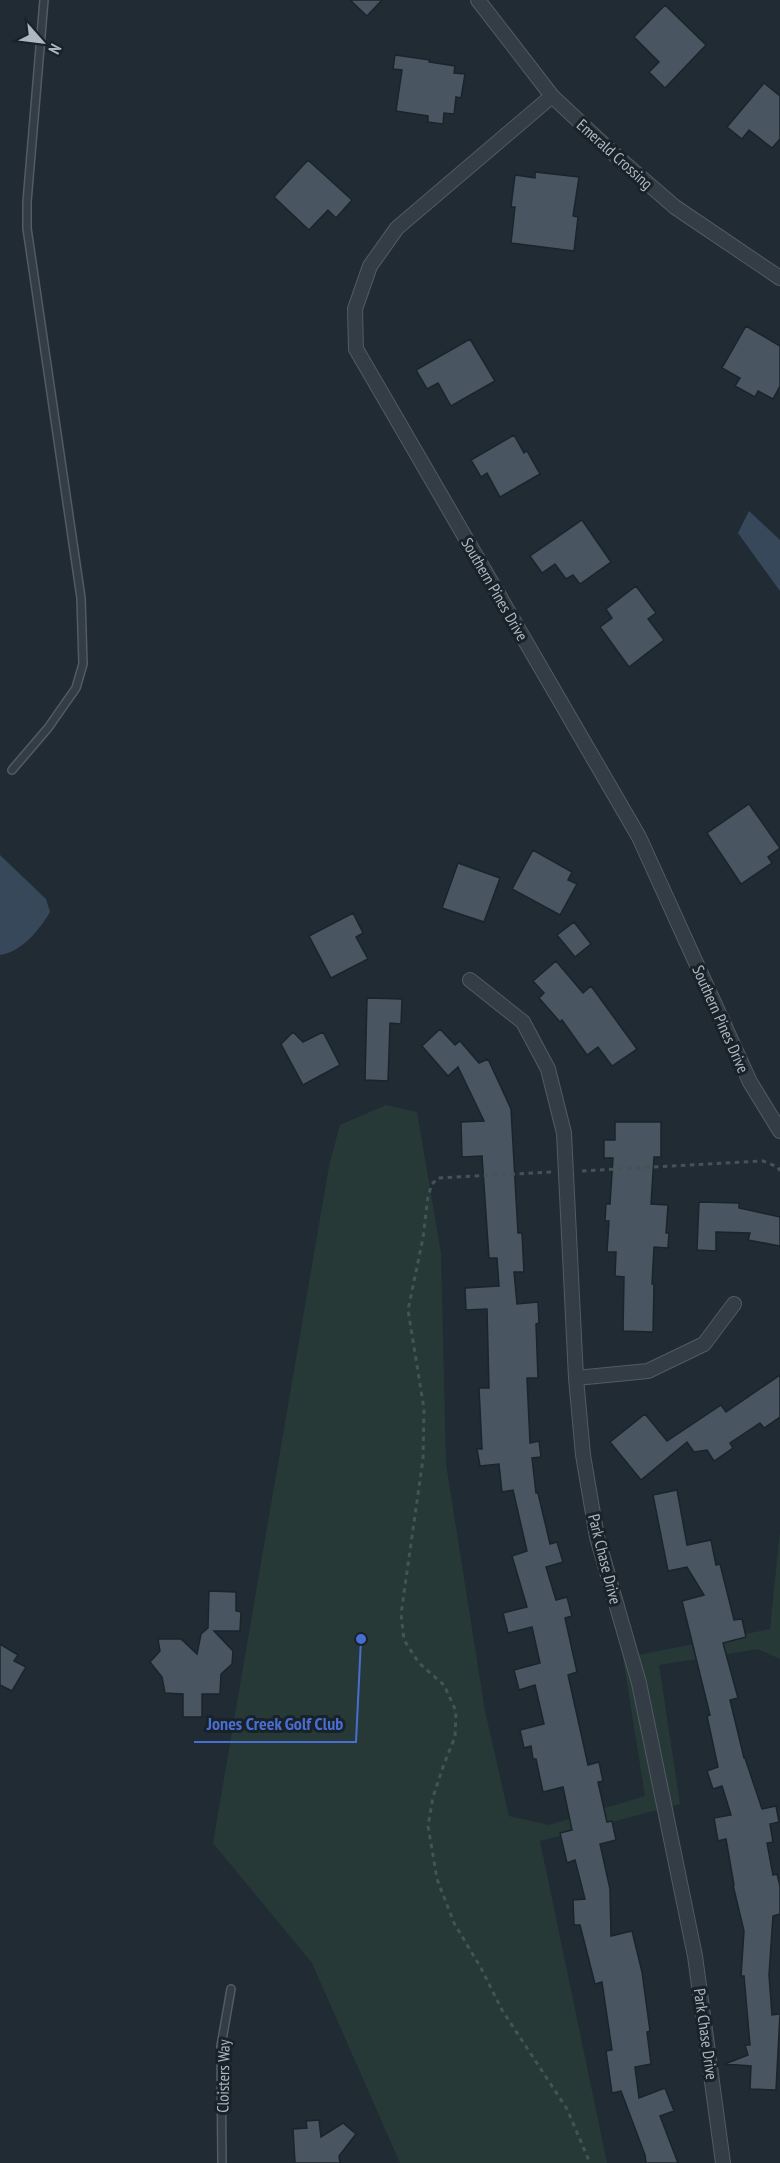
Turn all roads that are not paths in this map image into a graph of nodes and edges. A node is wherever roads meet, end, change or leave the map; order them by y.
1 (44, 0) edge
2 (478, 0) edge
3 (552, 96) junction
4 (780, 278) edge
5 (12, 770) dead end
6 (470, 980) dead end
7 (780, 1131) edge
8 (734, 1304) dead end
9 (576, 1378) junction
10 (231, 1989) dead end
11 (222, 2163) edge
12 (723, 2163) edge

1 - 5 lane
2 - 3 street, Emerald Crossing
3 - 4 street, Emerald Crossing
3 - 7 street, Southern Pines Drive
6 - 9 street, Park Chase Drive
8 - 9 street
9 - 12 street, Park Chase Drive
10 - 11 lane, Cloisters Way

